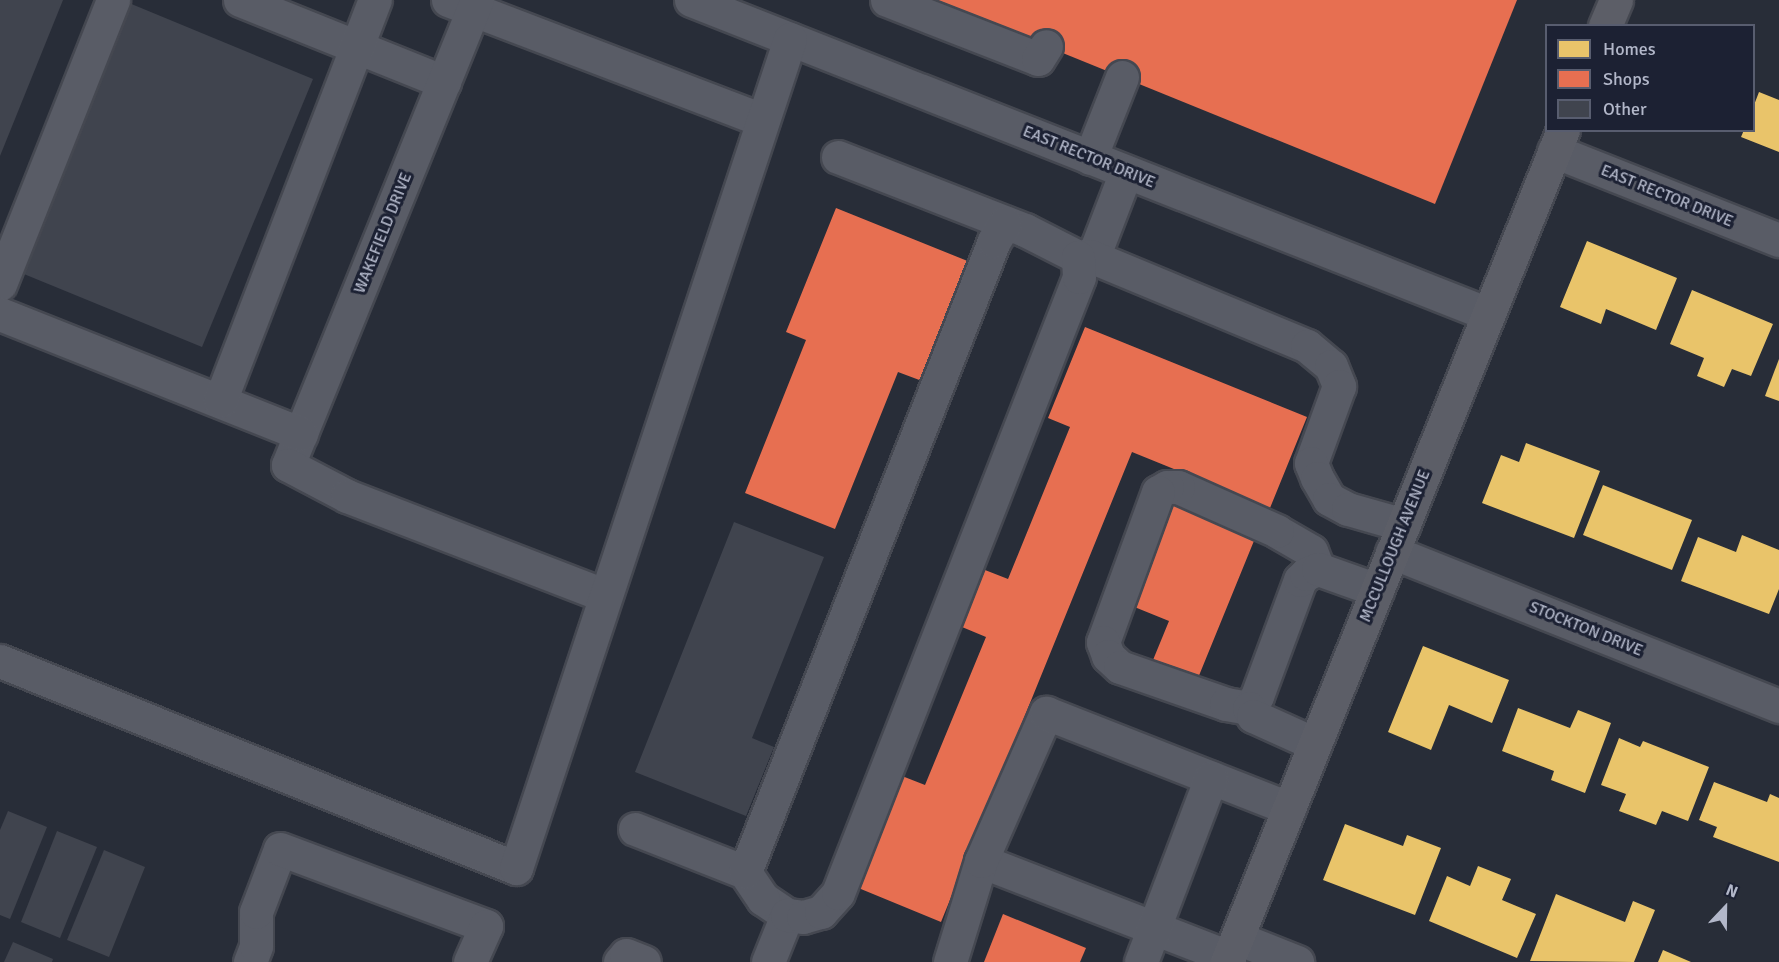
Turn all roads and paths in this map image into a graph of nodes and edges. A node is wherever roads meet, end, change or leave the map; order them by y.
1 (113, 0) edge
2 (240, 0) edge
3 (375, 0) edge
4 (691, 0) edge
5 (887, 0) edge
6 (1616, 0) edge
7 (467, 3) edge
8 (1606, 24) edge
9 (790, 39) junction
10 (1046, 46) dead end
11 (356, 49) junction
12 (1122, 77) dead end
13 (444, 82) junction
14 (763, 120) junction
15 (1558, 141) edge
16 (838, 157) dead end
17 (1090, 158) junction
18 (1126, 172) junction
19 (1005, 223) junction
20 (1779, 240) edge
21 (1084, 256) junction
22 (0, 284) edge
23 (0, 314) edge
24 (1488, 315) junction
25 (220, 401) junction
26 (301, 434) junction
27 (1398, 538) junction
28 (1318, 569) junction
29 (1377, 590) junction
30 (604, 595) junction
31 (0, 661) edge
32 (1779, 706) edge
33 (1249, 708) junction
34 (1315, 744) junction
35 (1211, 778) junction
36 (1289, 808) junction
37 (635, 829) dead end
38 (981, 861) junction
39 (745, 872) junction
40 (787, 915) junction
41 (1154, 928) junction
42 (1231, 952) edge
43 (250, 962) edge
44 (470, 962) edge
45 (768, 962) edge
46 (950, 962) edge
47 (1141, 962) edge
48 (1297, 962) edge

1 - 22 street
2 - 11 street
3 - 11 street
4 - 9 street, EAST RECTOR DRIVE
5 - 10 street
6 - 8 main road
7 - 13 street, WAKEFIELD DRIVE
7 - 14 street
9 - 14 street
9 - 17 street, EAST RECTOR DRIVE
11 - 13 street
11 - 25 street
12 - 17 street
13 - 26 street, WAKEFIELD DRIVE
14 - 30 street
15 - 20 street, EAST RECTOR DRIVE
15 - 24 main road, MCCULLOUGH AVENUE
16 - 19 street, STOCKTON DRIVE
17 - 18 street, EAST RECTOR DRIVE
18 - 21 street
18 - 24 street, EAST RECTOR DRIVE
19 - 21 street, STOCKTON DRIVE
19 - 39 street
21 - 27 street, STOCKTON DRIVE
21 - 40 street
23 - 25 street
24 - 27 main road, MCCULLOUGH AVENUE
25 - 26 street
26 - 30 street, WAKEFIELD DRIVE
27 - 29 main road, MCCULLOUGH AVENUE
27 - 32 street, STOCKTON DRIVE
28 - 29 street
28 - 33 street
28 - 33 street
29 - 34 main road, MCCULLOUGH AVENUE
30 - 31 street
33 - 34 street
34 - 36 main road, MCCULLOUGH AVENUE
35 - 36 street
35 - 38 street
35 - 41 street
36 - 42 main road, MCCULLOUGH AVENUE
37 - 39 street
38 - 41 street
38 - 46 street
39 - 40 street
40 - 45 street
41 - 42 street
41 - 47 street
42 - 48 street
43 - 44 street

